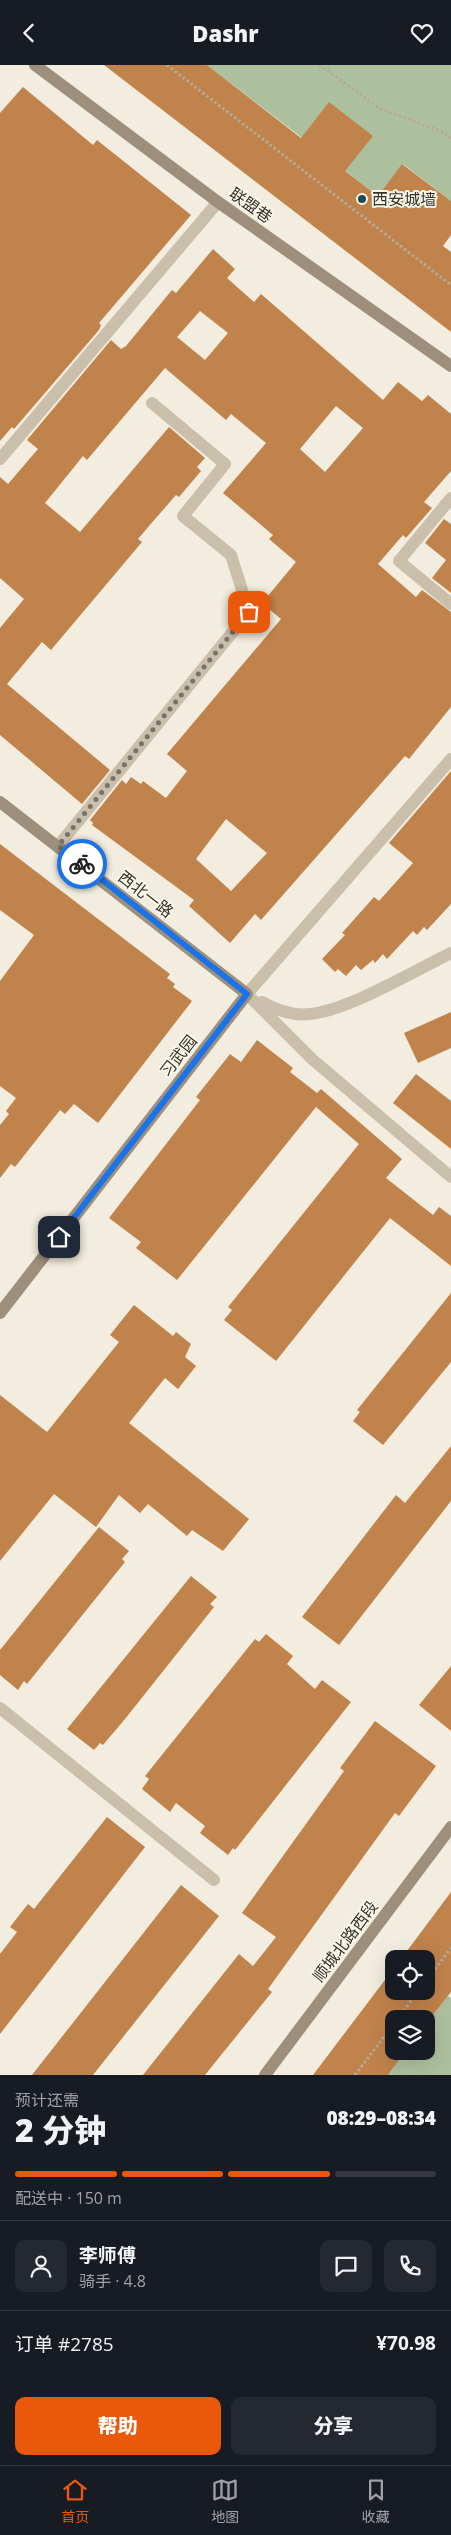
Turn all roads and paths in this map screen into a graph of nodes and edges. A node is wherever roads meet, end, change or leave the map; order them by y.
1 (35, 65) edge
2 (168, 65) edge
3 (319, 65) edge
4 (451, 138) edge
5 (218, 202) junction
6 (451, 285) edge
7 (451, 366) edge
8 (152, 403) dead end
9 (0, 459) edge
10 (451, 498) edge
11 (451, 603) edge
12 (451, 759) edge
13 (0, 802) edge
14 (58, 846) junction
15 (451, 953) edge
16 (247, 994) junction
17 (451, 1177) edge
18 (0, 1313) edge
19 (0, 1708) edge
20 (451, 1827) edge
21 (214, 1880) dead end
22 (451, 1948) edge
23 (435, 1969) edge
24 (385, 2036) edge
25 (266, 2075) edge
26 (355, 2075) edge

1 - 5 street, 联盟巷
2 - 6 path
3 - 4 path
5 - 7 street, 联盟巷
5 - 9 street
8 - 14 street
10 - 11 street
12 - 16 street
13 - 14 street, 西北一路
14 - 16 street, 西北一路
15 - 16 street
16 - 17 street
16 - 18 street, 习武园
19 - 21 street
20 - 25 street, 顺城北路西段
22 - 23 path
24 - 26 path

